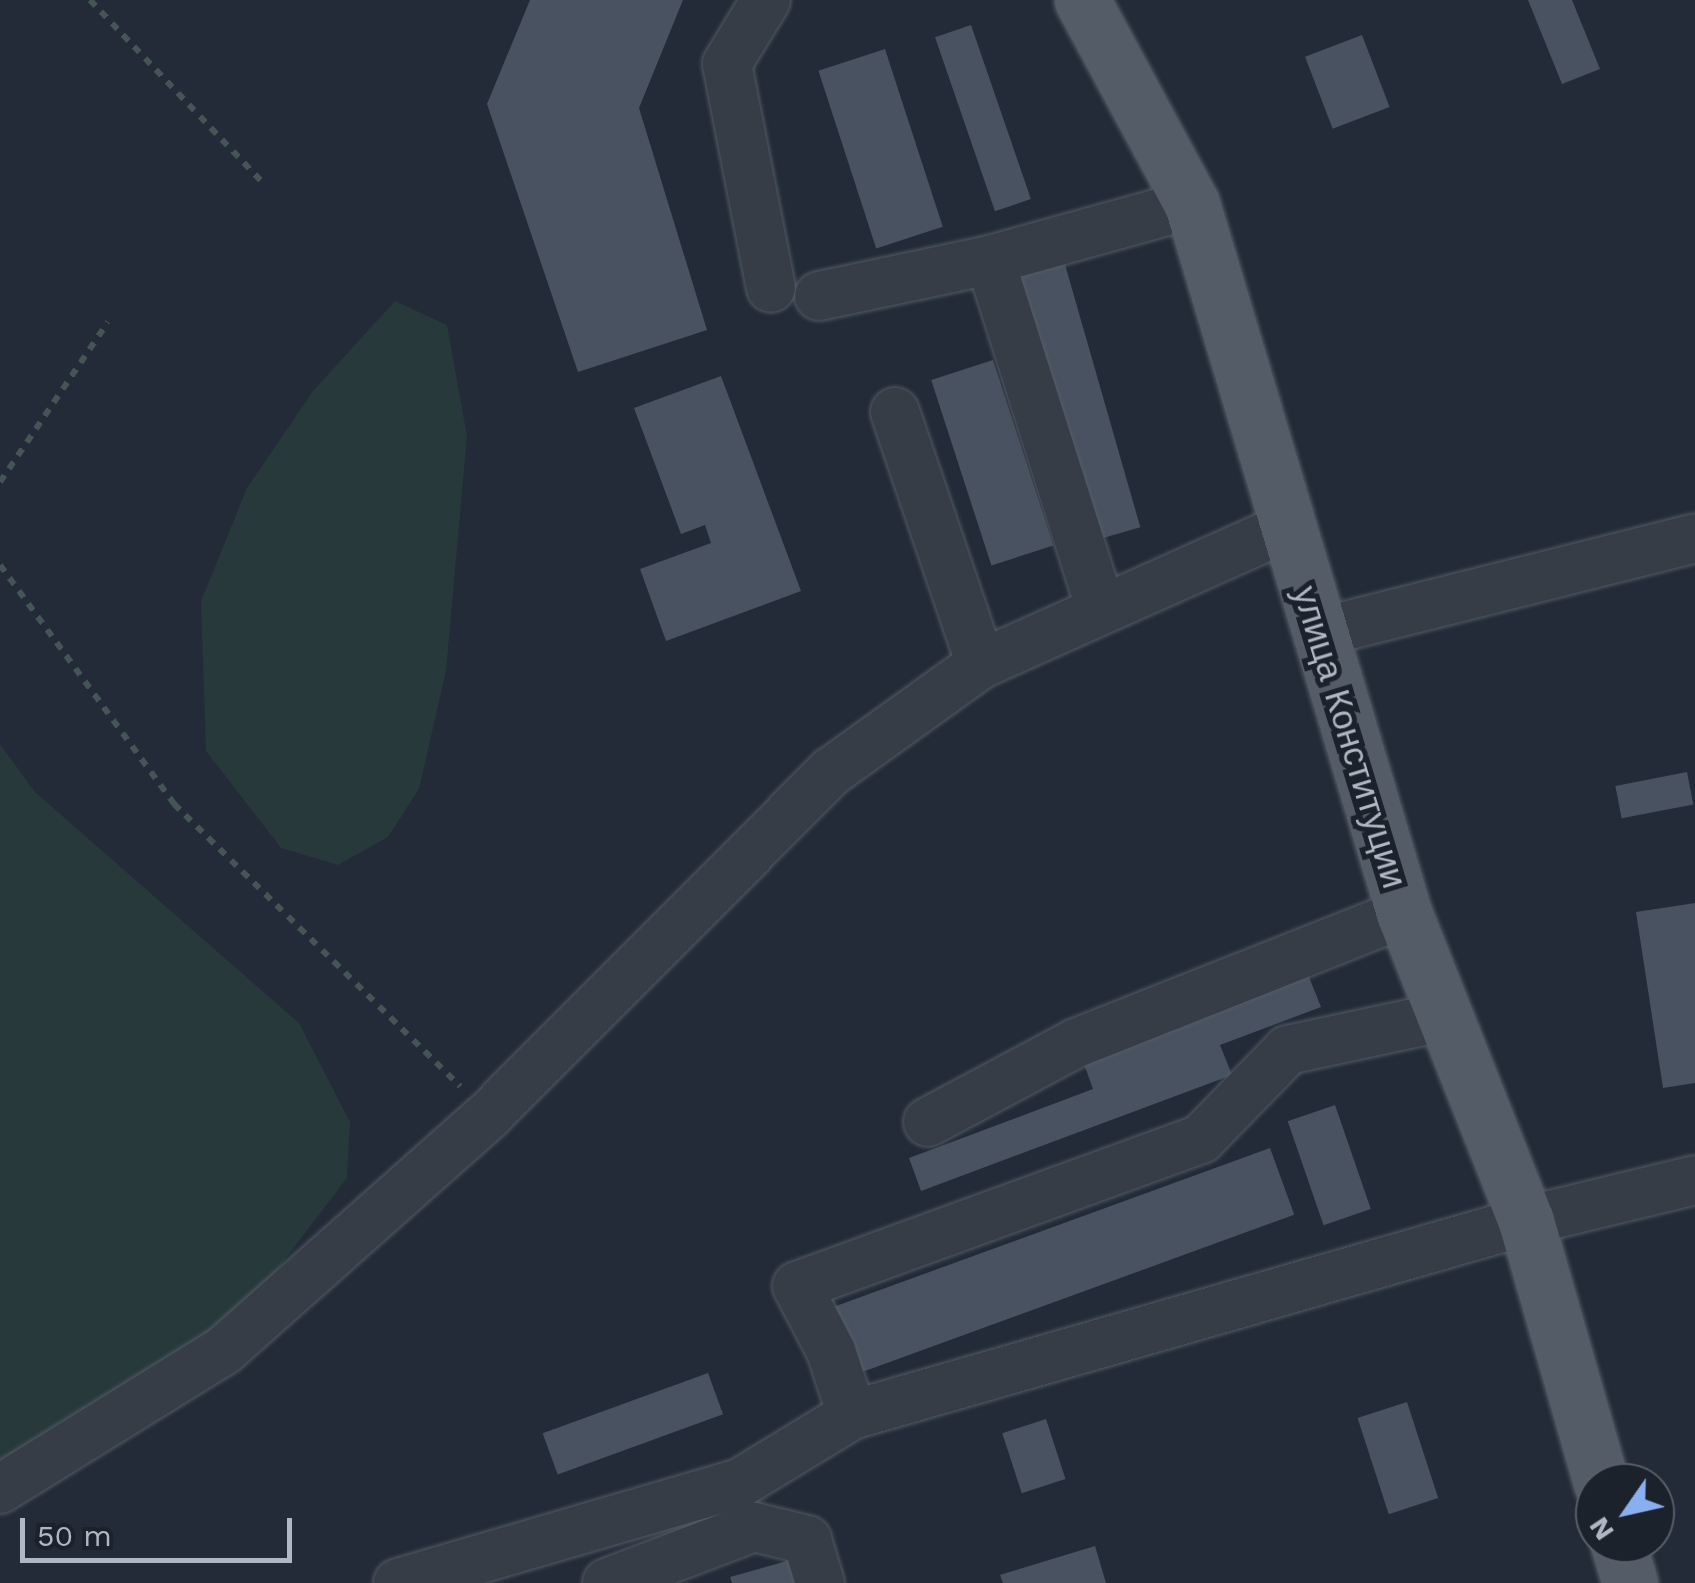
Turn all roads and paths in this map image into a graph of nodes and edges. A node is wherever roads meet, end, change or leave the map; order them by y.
1 (90, 0) edge
2 (766, 0) edge
3 (1082, 0) edge
4 (261, 182) dead end
5 (1192, 204) junction
6 (990, 260) junction
7 (771, 288) dead end
8 (819, 296) dead end
9 (108, 322) dead end
10 (895, 412) dead end
11 (0, 482) edge
12 (1285, 528) junction
13 (1695, 538) edge
14 (0, 565) edge
15 (1101, 609) junction
16 (1318, 634) junction
17 (980, 664) junction
18 (1404, 914) junction
19 (1446, 1016) junction
20 (489, 1115) junction
21 (928, 1122) dead end
22 (1695, 1180) edge
23 (1526, 1220) junction
24 (852, 1415) junction
25 (1595, 1463) edge
26 (0, 1489) edge
27 (747, 1505) junction
28 (398, 1583) edge
29 (607, 1583) edge
30 (820, 1583) edge

1 - 4 path
2 - 7 street
3 - 5 main road, улица Конституции
5 - 6 street
5 - 12 main road, улица Конституции
6 - 8 street
6 - 15 street
9 - 11 path
10 - 17 street
12 - 15 street
12 - 16 main road, улица Конституции
13 - 16 street
14 - 20 path
15 - 17 street
16 - 18 main road, улица Конституции
17 - 20 street
18 - 19 main road, улица Конституции
18 - 21 street
19 - 23 main road, улица Конституции
19 - 24 street
20 - 26 street
22 - 23 street
23 - 24 street
23 - 25 main road, улица Конституции
24 - 27 street
27 - 28 street
27 - 29 street
27 - 30 street

